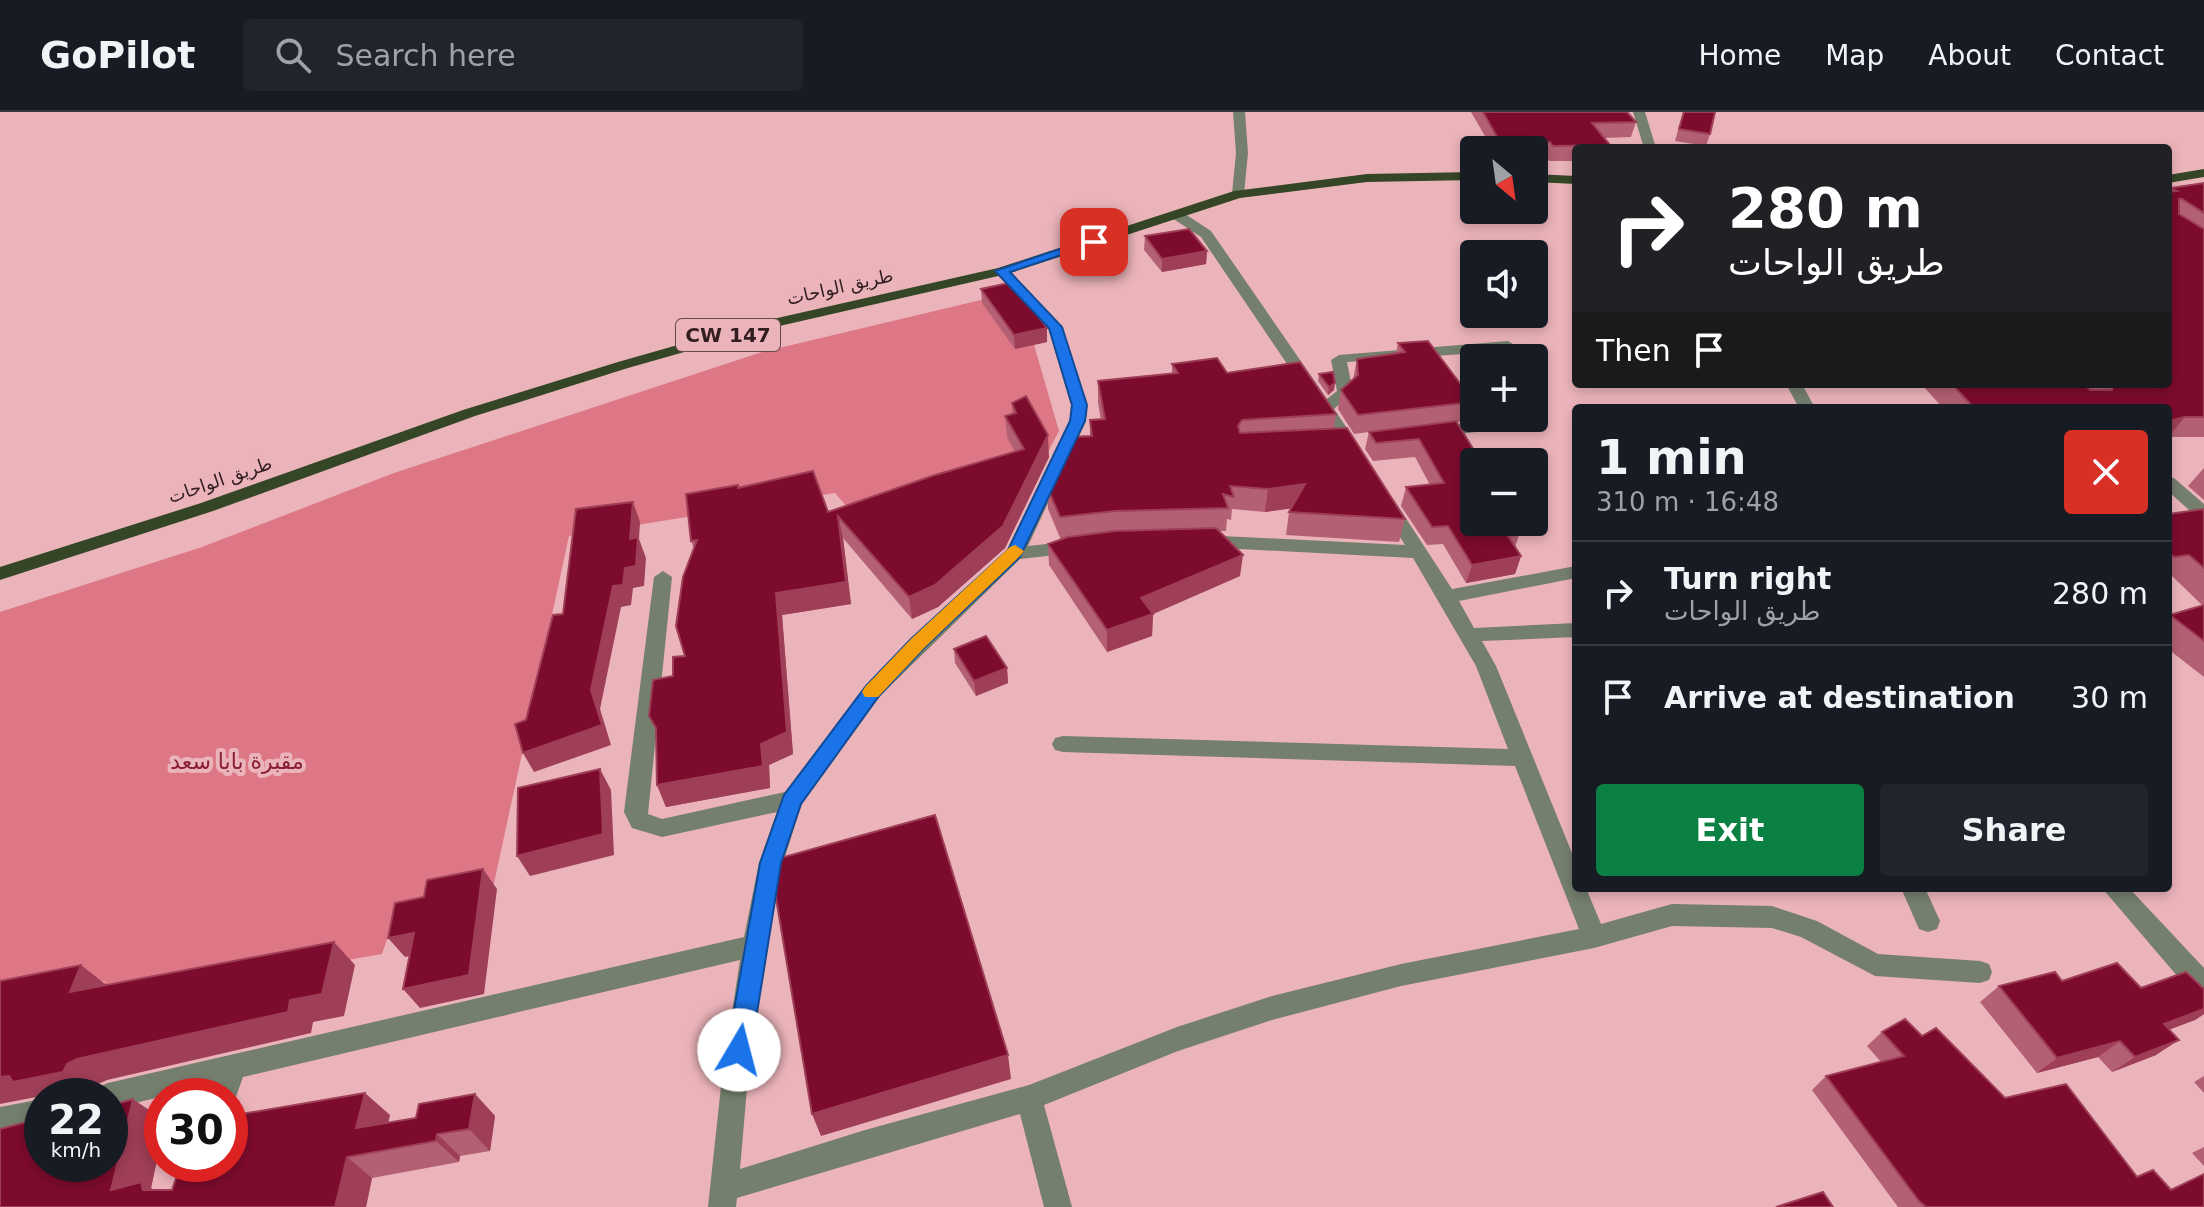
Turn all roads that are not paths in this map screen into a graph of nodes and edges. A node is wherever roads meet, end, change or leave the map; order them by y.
1 (1239, 112) edge
2 (1639, 112) edge
3 (1649, 144) edge
4 (2204, 173) edge
5 (1460, 176) edge
6 (2172, 178) edge
7 (1548, 179) edge
8 (1572, 180) edge
9 (1238, 194) junction
10 (1177, 215) junction
11 (1002, 271) junction
12 (1460, 350) edge
13 (1326, 408) junction
14 (1460, 430) edge
15 (1422, 434) edge
16 (1365, 467) edge
17 (2172, 486) edge
18 (1380, 491) edge
19 (2204, 514) edge
20 (1182, 542) edge
21 (1095, 546) edge
22 (1418, 552) junction
23 (1015, 553) junction
24 (1572, 573) edge
25 (0, 574) edge
26 (663, 577) dead end
27 (1447, 597) junction
28 (1572, 630) edge
29 (1467, 635) junction
30 (1063, 744) dead end
31 (1522, 758) junction
32 (792, 800) junction
33 (1572, 882) edge
34 (1576, 892) edge
35 (1915, 892) edge
36 (2118, 892) edge
37 (1928, 921) dead end
38 (1594, 937) junction
39 (755, 946) junction
40 (1980, 972) dead end
41 (2204, 979) edge
42 (233, 1066) junction
43 (229, 1078) edge
44 (128, 1091) edge
45 (1029, 1098) junction
46 (24, 1116) edge
47 (0, 1121) edge
48 (722, 1198) edge
49 (1058, 1207) edge

1 - 9 street
2 - 3 street
4 - 6 main road
5 - 9 main road, طريق الواحات / CW 147
7 - 8 main road
9 - 10 main road, طريق الواحات / CW 147
10 - 11 main road, طريق الواحات / CW 147
10 - 13 street
11 - 23 street
11 - 25 main road, طريق الواحات / CW 147
12 - 13 street
13 - 16 street
14 - 15 street
17 - 19 street
18 - 22 street
20 - 22 street
21 - 23 street
22 - 27 street
23 - 32 street
24 - 27 street
26 - 32 street
27 - 29 street
28 - 29 street
29 - 31 street
30 - 31 street
31 - 33 street
32 - 39 street
34 - 38 street
35 - 37 street
36 - 41 street
38 - 40 street
38 - 45 street
39 - 42 street
39 - 48 street
42 - 43 street
42 - 44 street
45 - 48 street
45 - 49 street
46 - 47 street

